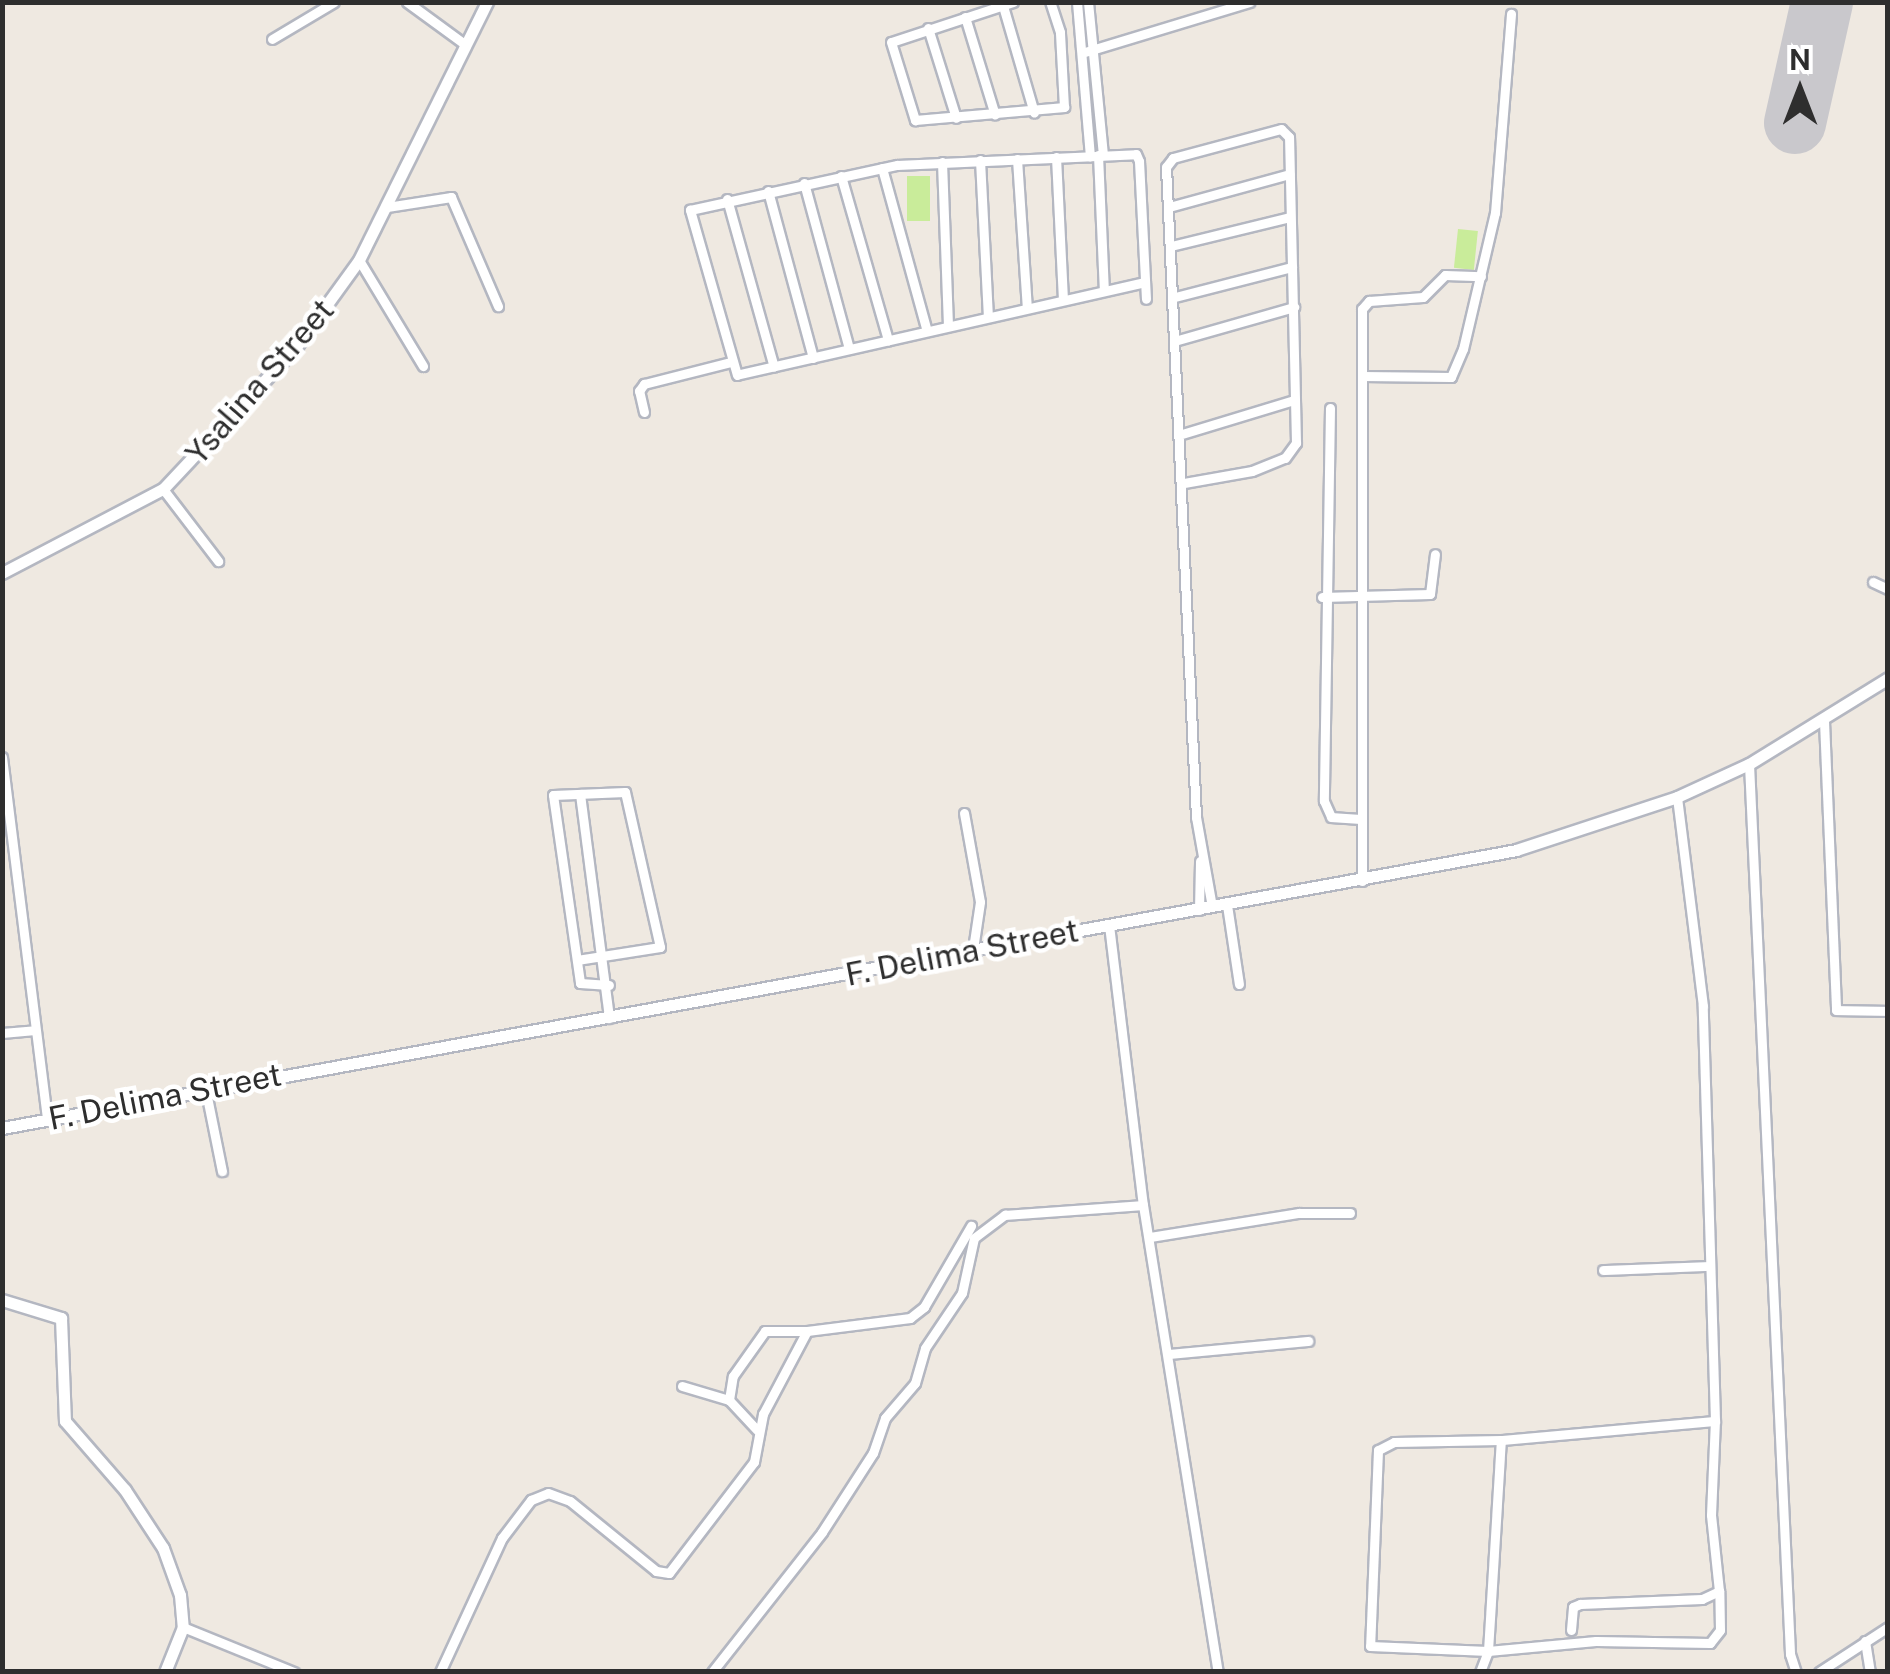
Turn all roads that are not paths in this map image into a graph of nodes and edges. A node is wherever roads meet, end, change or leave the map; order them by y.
1 (334, 2) edge
2 (407, 2) edge
3 (487, 2) edge
4 (1050, 2) edge
5 (1077, 2) edge
6 (1088, 2) edge
7 (1250, 2) edge
8 (1008, 4) edge
9 (1510, 14) dead end
10 (965, 17) junction
11 (928, 28) junction
12 (272, 40) dead end
13 (466, 45) junction
14 (1090, 50) junction
15 (1034, 113) junction
16 (995, 115) junction
17 (956, 118) junction
18 (1089, 136) junction
19 (1102, 136) junction
20 (1097, 155) junction
21 (1056, 157) junction
22 (1018, 159) junction
23 (980, 160) junction
24 (942, 162) junction
25 (882, 168) junction
26 (1290, 174) junction
27 (841, 176) junction
28 (804, 184) junction
29 (768, 191) junction
30 (727, 199) junction
31 (387, 207) junction
32 (1169, 207) junction
33 (1290, 217) junction
34 (1171, 246) junction
35 (359, 260) junction
36 (1292, 267) junction
37 (1481, 276) junction
38 (1145, 282) junction
39 (1104, 291) junction
40 (1175, 297) junction
41 (1146, 299) dead end
42 (1063, 300) junction
43 (498, 306) dead end
44 (1294, 307) junction
45 (1027, 308) junction
46 (988, 317) junction
47 (948, 326) junction
48 (928, 331) junction
49 (888, 340) junction
50 (1178, 340) junction
51 (849, 349) junction
52 (813, 358) junction
53 (731, 362) junction
54 (423, 366) dead end
55 (774, 367) junction
56 (1362, 376) junction
57 (1294, 400) junction
58 (1330, 408) dead end
59 (644, 412) dead end
60 (1182, 434) junction
61 (1184, 483) junction
62 (163, 489) junction
63 (1435, 554) dead end
64 (218, 562) dead end
65 (2, 573) edge
66 (1873, 582) dead end
67 (1888, 589) edge
68 (1322, 598) junction
69 (1361, 598) junction
70 (1888, 678) edge
71 (1824, 721) junction
72 (2, 756) edge
73 (1749, 764) junction
74 (580, 794) junction
75 (1677, 797) junction
76 (964, 813) dead end
77 (1360, 819) junction
78 (1200, 861) junction
79 (1362, 881) junction
80 (15, 885) junction
81 (2, 887) edge
82 (1228, 905) junction
83 (1212, 907) junction
84 (1199, 910) junction
85 (1109, 925) junction
86 (974, 949) junction
87 (604, 956) junction
88 (576, 960) junction
89 (1239, 984) dead end
90 (608, 985) junction
91 (1888, 1011) edge
92 (609, 1021) junction
93 (35, 1030) junction
94 (2, 1033) edge
95 (206, 1086) junction
96 (47, 1118) junction
97 (2, 1128) edge
98 (222, 1172) dead end
99 (1143, 1205) junction
100 (1350, 1214) dead end
101 (972, 1226) dead end
102 (1150, 1237) junction
103 (1706, 1266) junction
104 (1603, 1270) dead end
105 (2, 1300) edge
106 (806, 1331) junction
107 (1308, 1341) dead end
108 (1168, 1354) junction
109 (682, 1386) dead end
110 (728, 1400) junction
111 (1715, 1421) junction
112 (757, 1430) junction
113 (1500, 1440) junction
114 (1720, 1591) junction
115 (183, 1626) junction
116 (1888, 1626) edge
117 (1571, 1630) dead end
118 (1865, 1641) junction
119 (1488, 1651) junction
120 (1836, 1666) edge
121 (445, 1670) edge
122 (165, 1672) edge
123 (294, 1672) edge
124 (712, 1672) edge
125 (1218, 1672) edge
126 (1480, 1672) edge
127 (1796, 1672) edge
128 (1819, 1672) edge
129 (1870, 1672) edge

1 - 12 street
2 - 13 street
3 - 13 street, Ysalina Street
4 - 15 street
5 - 14 street
6 - 14 street
7 - 14 street
8 - 10 street
8 - 15 street
9 - 37 street
10 - 11 street
10 - 16 street
11 - 17 street
11 - 17 street
13 - 31 street, Ysalina Street
14 - 18 street
14 - 19 street
15 - 16 street
16 - 17 street
18 - 19 street
18 - 20 street
19 - 20 street
20 - 21 street
20 - 38 street
20 - 39 street
21 - 22 street
21 - 42 street
22 - 23 street
22 - 45 street
23 - 24 street
23 - 46 street
24 - 25 street
24 - 47 street
25 - 27 street
25 - 48 street
26 - 32 street
26 - 32 street
26 - 33 street
27 - 28 street
27 - 49 street
28 - 29 street
28 - 51 street
29 - 30 street
29 - 52 street
30 - 53 street
30 - 55 street
31 - 35 street, Ysalina Street
31 - 43 street
32 - 34 street
33 - 34 street
33 - 36 street
34 - 40 street
35 - 54 street
35 - 62 street, Ysalina Street
36 - 40 street
36 - 44 street
37 - 56 street
37 - 56 street
38 - 39 street
38 - 41 street
39 - 42 street
40 - 50 street
42 - 45 street
44 - 50 street
44 - 57 street
45 - 46 street
46 - 47 street
47 - 48 street
48 - 49 street
49 - 51 street
50 - 60 street
51 - 52 street
52 - 55 street
53 - 55 street
53 - 59 street
56 - 69 street
57 - 60 street
57 - 61 street
58 - 68 street
60 - 61 street
61 - 78 street
62 - 64 street
62 - 65 street, Ysalina Street
63 - 69 street
66 - 67 street
68 - 69 street
68 - 77 street
69 - 77 street
70 - 71 street, F. Delima Street
71 - 73 street, F. Delima Street
71 - 91 street
72 - 80 street
73 - 75 street, F. Delima Street
73 - 127 street
74 - 87 street
74 - 87 street
74 - 88 street
75 - 79 street, F. Delima Street
75 - 103 street
76 - 86 street
77 - 79 street
78 - 83 street
78 - 84 street
79 - 82 street, F. Delima Street
80 - 81 street
80 - 93 street
82 - 83 street, F. Delima Street
82 - 89 street
83 - 84 street, F. Delima Street
84 - 85 street, F. Delima Street
85 - 86 street, F. Delima Street
85 - 99 street
86 - 92 street, F. Delima Street
87 - 88 street
87 - 90 street
88 - 90 street
90 - 92 street
92 - 95 street, F. Delima Street
93 - 94 street
93 - 96 street
95 - 96 street, F. Delima Street
95 - 98 street
96 - 97 street, F. Delima Street
99 - 102 street
99 - 124 street
100 - 102 street
101 - 106 street
102 - 108 street
103 - 104 street
103 - 111 street
105 - 115 street
106 - 110 street
106 - 112 street
107 - 108 street
108 - 125 street
109 - 110 street
110 - 112 street
111 - 113 street
111 - 114 street
112 - 121 street
113 - 119 street
113 - 119 street
114 - 117 street
114 - 119 street
115 - 122 street
115 - 123 street
116 - 118 street
118 - 120 street
118 - 129 street
119 - 126 street
120 - 128 street

